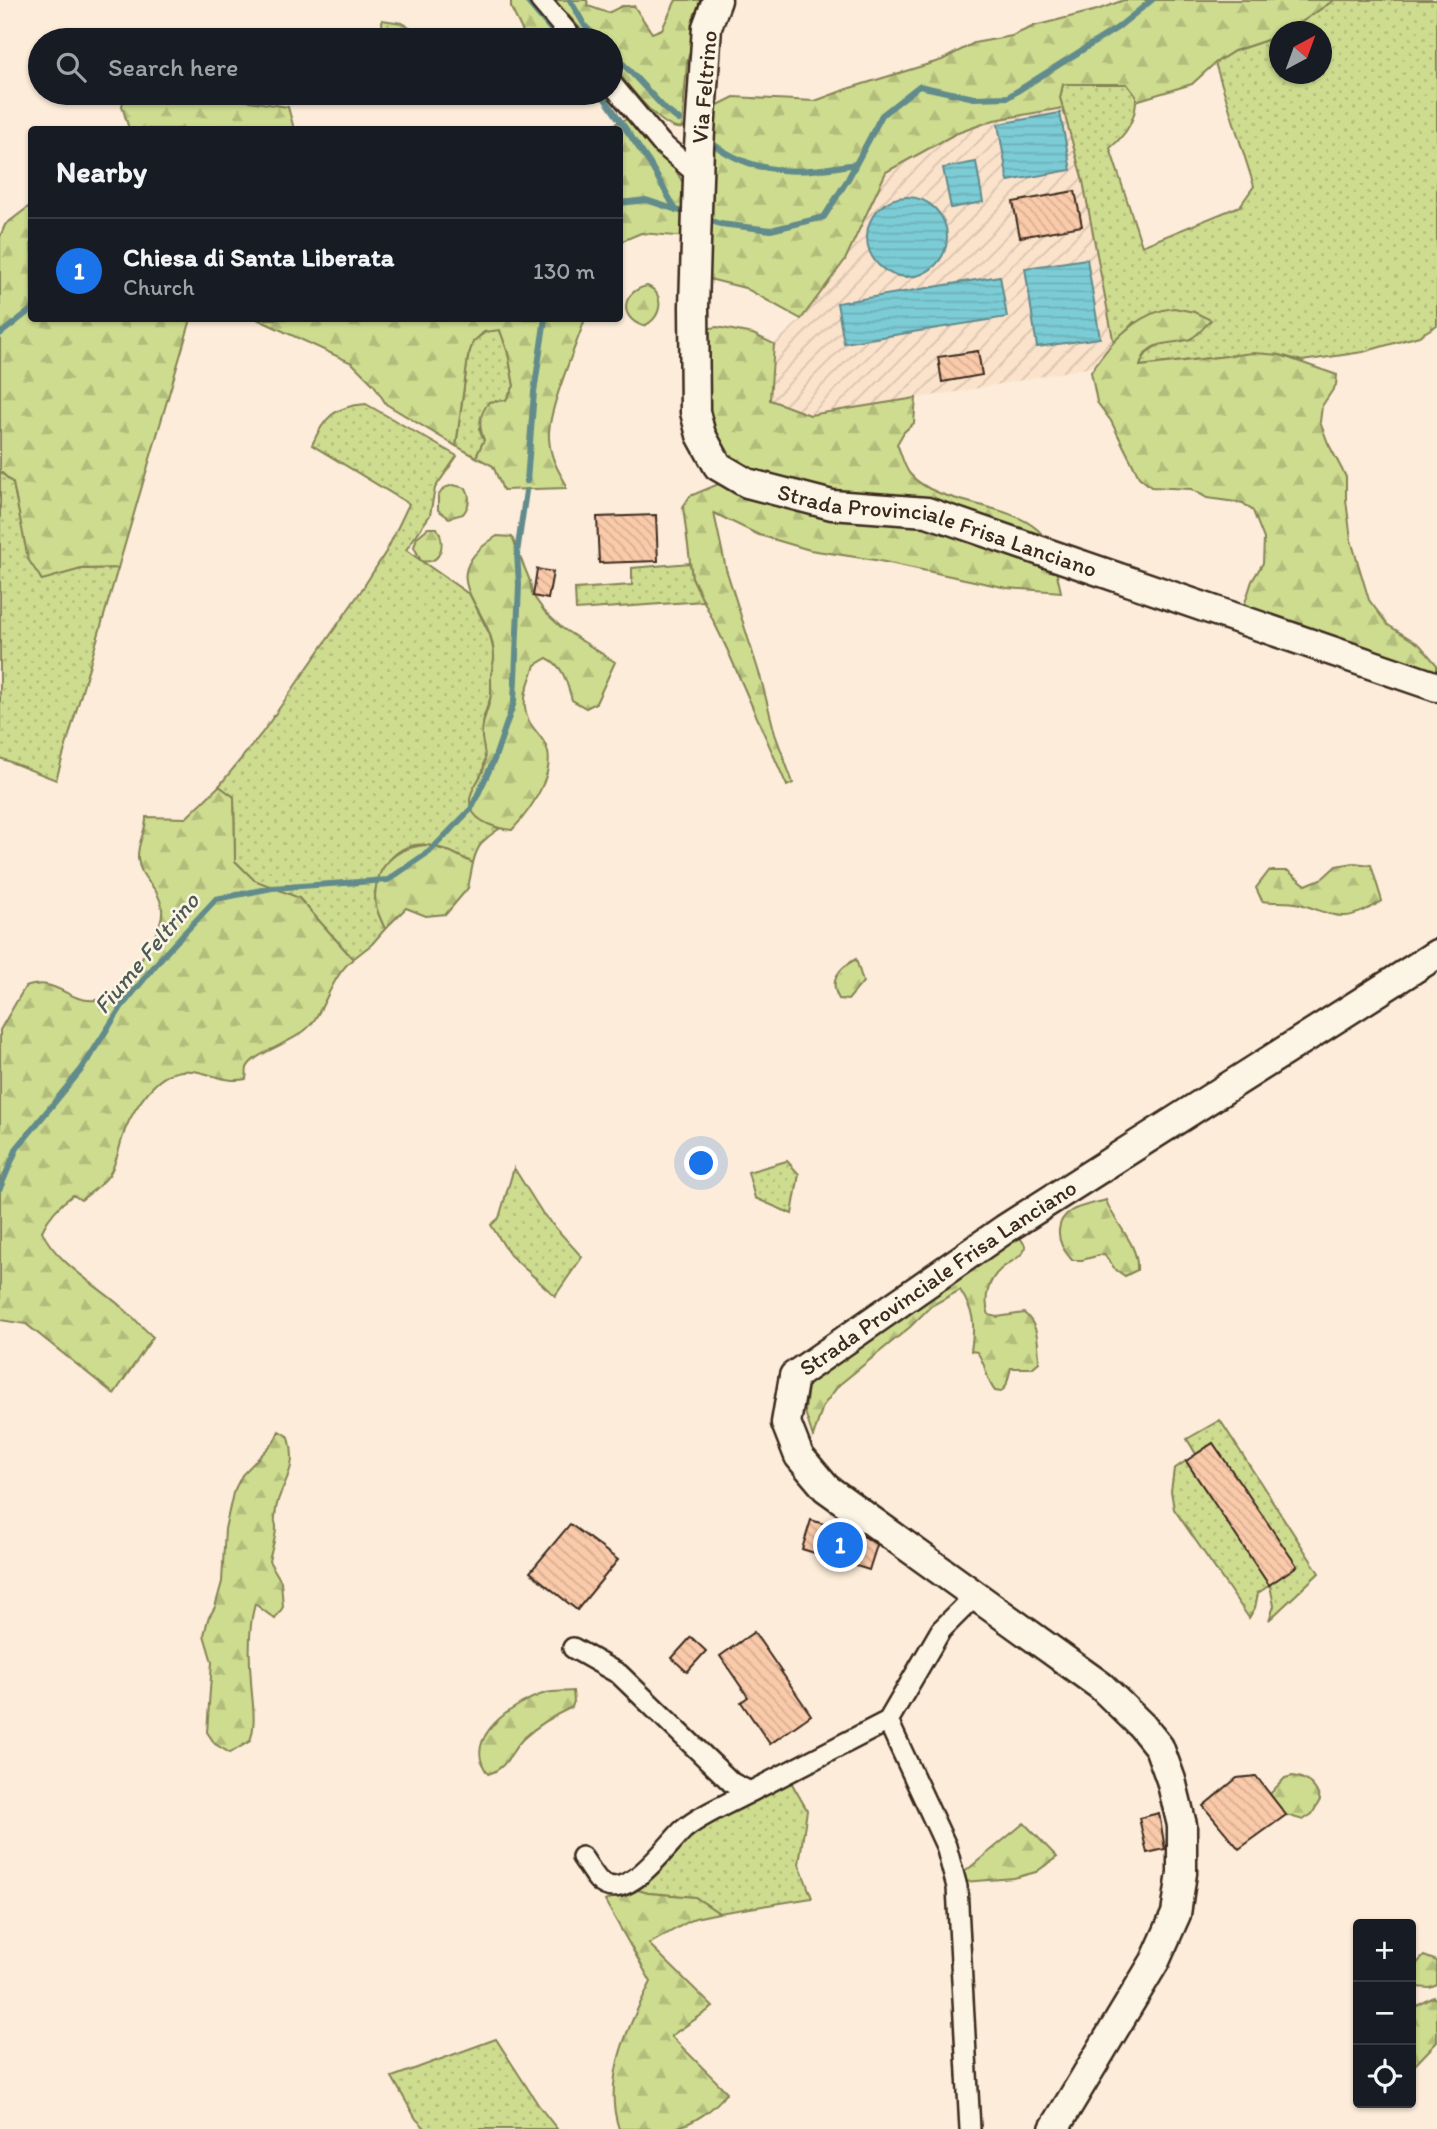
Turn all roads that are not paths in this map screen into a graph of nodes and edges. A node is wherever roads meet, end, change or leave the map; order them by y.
1 (540, 0) edge
2 (716, 0) edge
3 (564, 28) edge
4 (623, 97) edge
5 (698, 175) junction
6 (1437, 687) edge
7 (1437, 954) edge
8 (976, 1595) junction
9 (573, 1648) dead end
10 (888, 1721) junction
11 (750, 1792) junction
12 (582, 1857) dead end
13 (970, 2129) edge
14 (1054, 2129) edge

1 - 3 street
2 - 5 street, Via Feltrino
4 - 5 street
5 - 6 street, Strada Provinciale Frisa Lanciano
7 - 8 street, Strada Provinciale Frisa Lanciano
8 - 10 street
8 - 14 street, Strada Provinciale Frisa Lanciano
9 - 11 street
10 - 11 street
10 - 13 street
11 - 12 street

